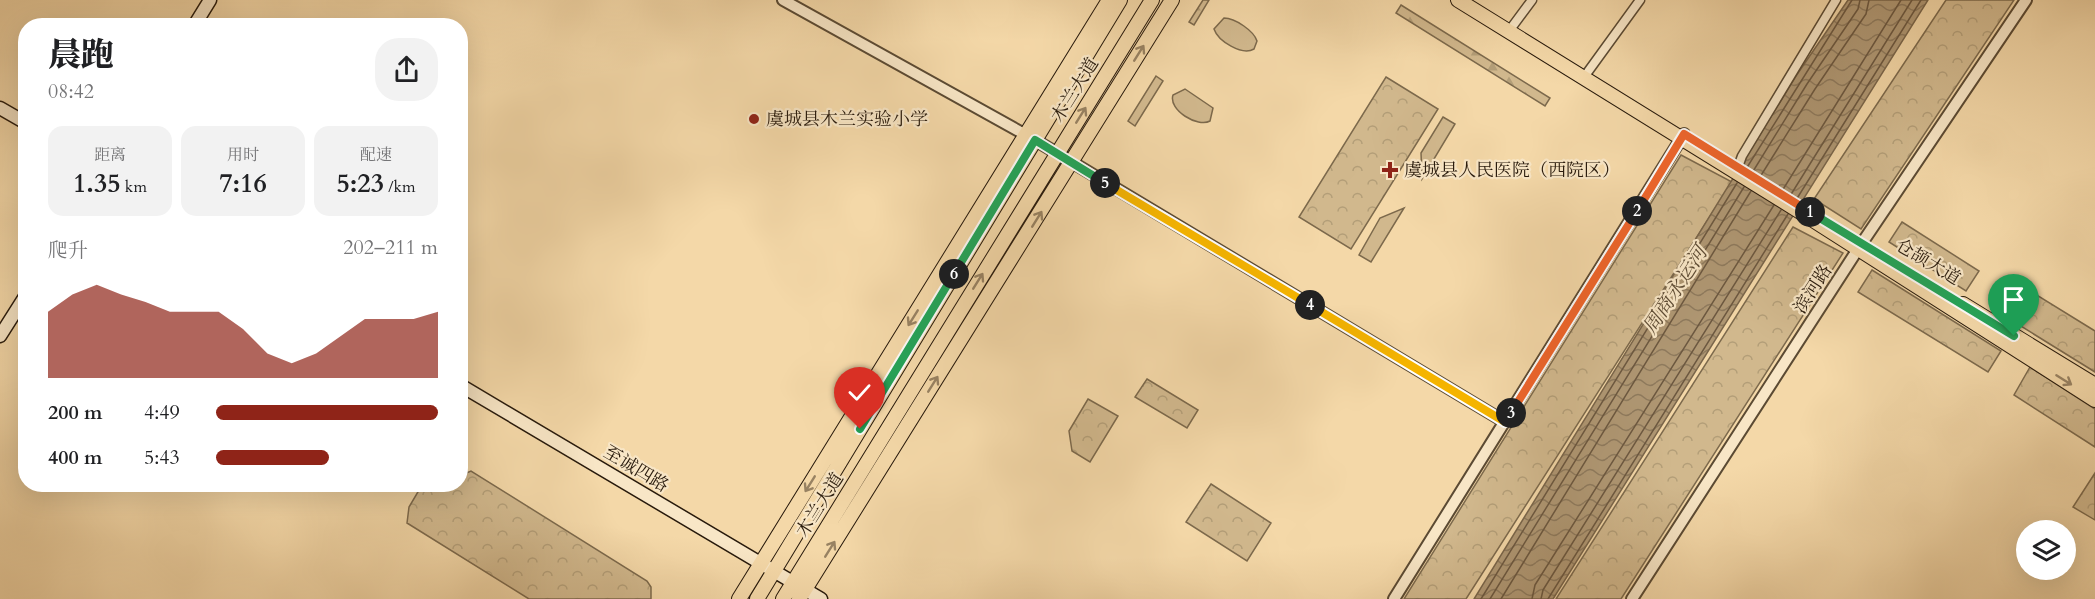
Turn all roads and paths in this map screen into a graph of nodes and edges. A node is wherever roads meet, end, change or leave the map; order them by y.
1 (210, 0) edge
2 (783, 0) edge
3 (1109, 0) edge
4 (1120, 0) edge
5 (1152, 0) edge
6 (1172, 0) edge
7 (1458, 0) edge
8 (1471, 0) edge
9 (1532, 0) edge
10 (1640, 0) edge
11 (1836, 0) edge
12 (2026, 0) edge
13 (199, 18) edge
14 (1511, 29) junction
15 (1587, 73) junction
16 (0, 108) edge
17 (18, 118) edge
18 (1683, 136) junction
19 (1031, 138) junction
20 (1056, 154) junction
21 (1071, 163) junction
22 (1736, 169) junction
23 (1860, 246) junction
24 (18, 308) edge
25 (0, 336) edge
26 (2095, 385) edge
27 (468, 390) edge
28 (2095, 400) edge
29 (1505, 422) junction
30 (760, 565) junction
31 (773, 573) junction
32 (799, 590) edge
33 (739, 599) edge
34 (757, 599) edge
35 (783, 599) edge
36 (821, 599) edge
37 (1394, 599) edge
38 (1632, 599) edge

1 - 13 main road
2 - 19 street
3 - 19 main road
4 - 19 main road, 木兰大道
20 -> 5 main road, 木兰大道
21 -> 6 main road
7 - 14 main road
8 - 14 main road
9 - 14 street
10 - 15 street
11 - 22 street
12 - 23 street, 滨河路
14 - 15 main road
14 - 18 main road
15 - 18 main road
16 - 17 main road
18 - 22 main road
18 - 29 street
19 - 20 street
19 -> 30 main road
19 - 31 main road, 木兰大道
20 - 21 street
32 -> 20 main road, 木兰大道
21 - 29 street
32 -> 21 main road
22 - 23 main road, 仓颉大道
23 - 26 main road, 仓颉大道
23 -> 28 main road, 仓颉大道
23 - 38 street, 滨河路
24 - 25 main road
27 - 30 main road, 至诚四路
29 - 37 street
30 - 31 main road, 至诚四路
30 - 33 main road
31 - 32 main road, 至诚四路
31 - 34 main road, 木兰大道
32 - 35 main road, 木兰大道
32 - 36 main road, 至诚四路

